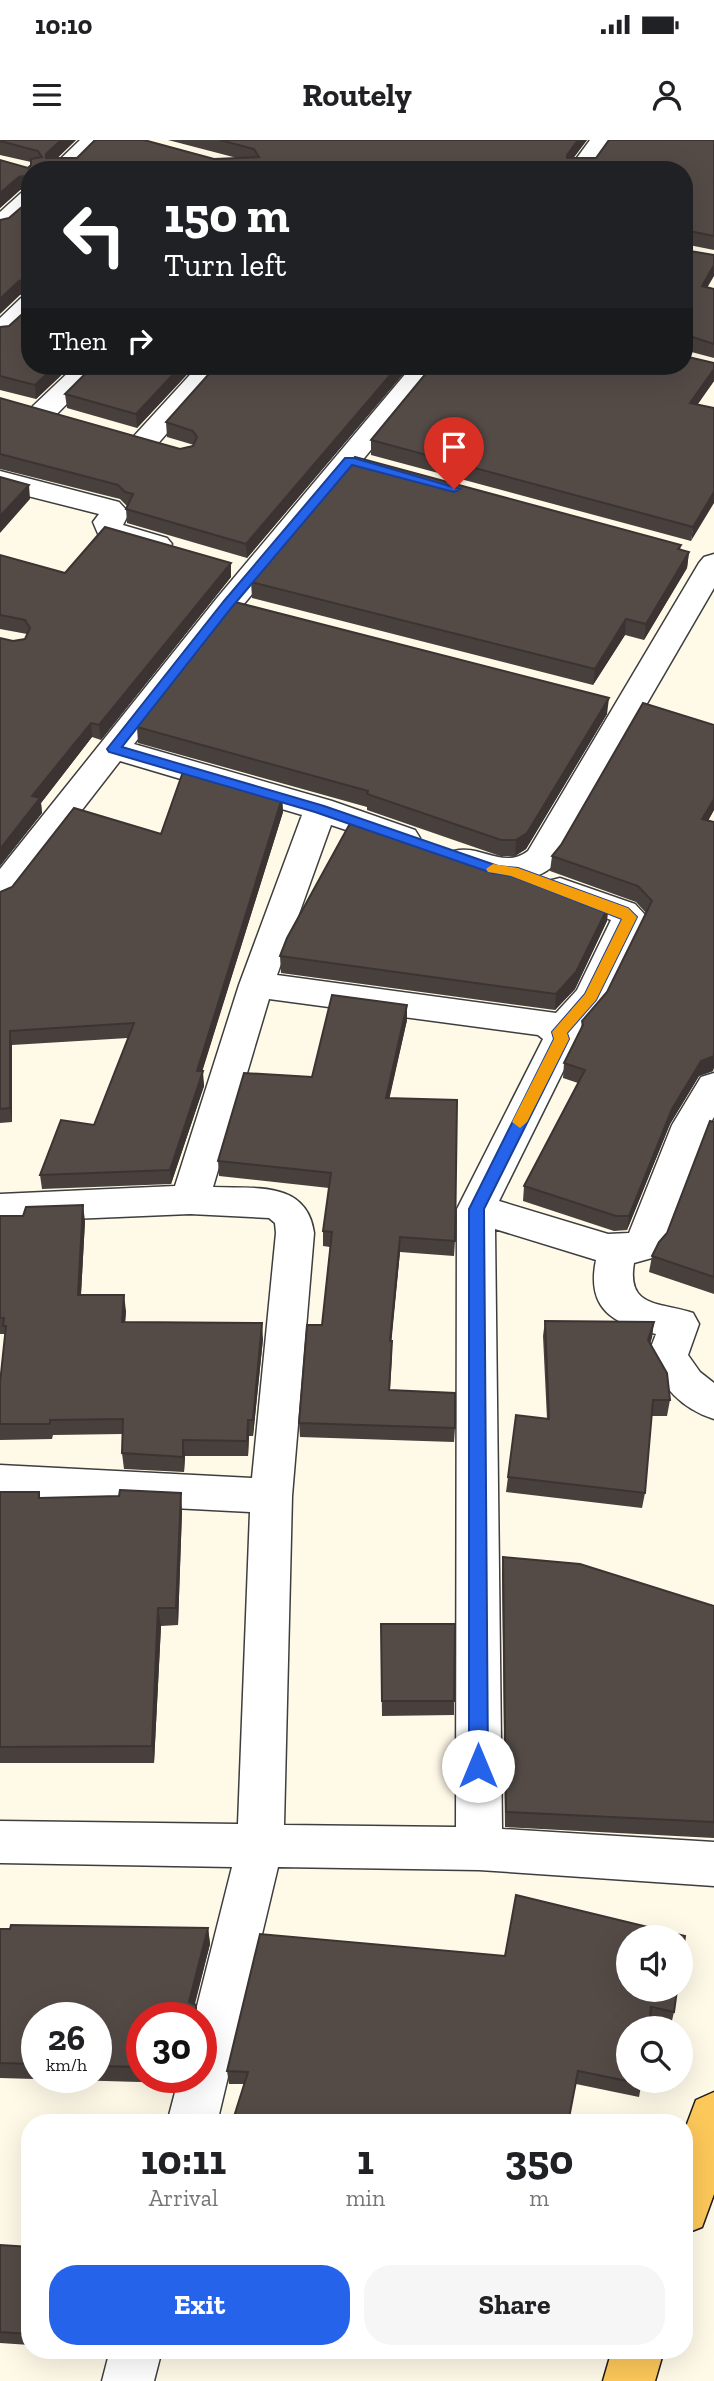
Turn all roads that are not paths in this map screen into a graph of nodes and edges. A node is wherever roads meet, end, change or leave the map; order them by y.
1 (94, 140) edge
2 (602, 140) edge
3 (71, 161) edge
4 (587, 161) edge
5 (21, 206) edge
6 (1, 224) edge
7 (21, 312) edge
8 (0, 332) edge
9 (81, 375) edge
10 (204, 375) edge
11 (420, 375) edge
12 (44, 413) edge
13 (144, 442) edge
14 (0, 480) edge
15 (189, 553) edge
16 (705, 558) edge
17 (114, 749) junction
18 (320, 809) junction
19 (513, 872) junction
20 (0, 892) edge
21 (256, 985) junction
22 (559, 1032) junction
23 (714, 1086) edge
24 (190, 1200) junction
25 (0, 1208) edge
26 (476, 1209) junction
27 (617, 1249) junction
28 (714, 1403) edge
29 (0, 1482) edge
30 (271, 1496) junction
31 (0, 1842) edge
32 (260, 1846) junction
33 (478, 1849) junction
34 (714, 1864) edge
35 (194, 2114) edge
36 (714, 2117) edge
37 (693, 2181) edge
38 (134, 2359) edge
39 (128, 2381) edge

1 - 3 street
2 - 4 street
5 - 6 street
7 - 8 street
9 - 12 street
10 - 13 street
11 - 17 street
14 - 15 street
16 - 19 street
17 - 18 street
17 - 20 street
18 - 19 street
18 - 21 street
19 - 22 street
21 - 22 street
21 - 24 street
22 - 26 street
23 - 27 street
24 - 25 street
24 - 30 street
26 - 27 street
26 - 33 street
27 - 28 street
29 - 30 street
30 - 32 street
31 - 32 street
32 - 33 street
32 - 35 street
33 - 34 street
36 - 37 main road
38 - 39 street

